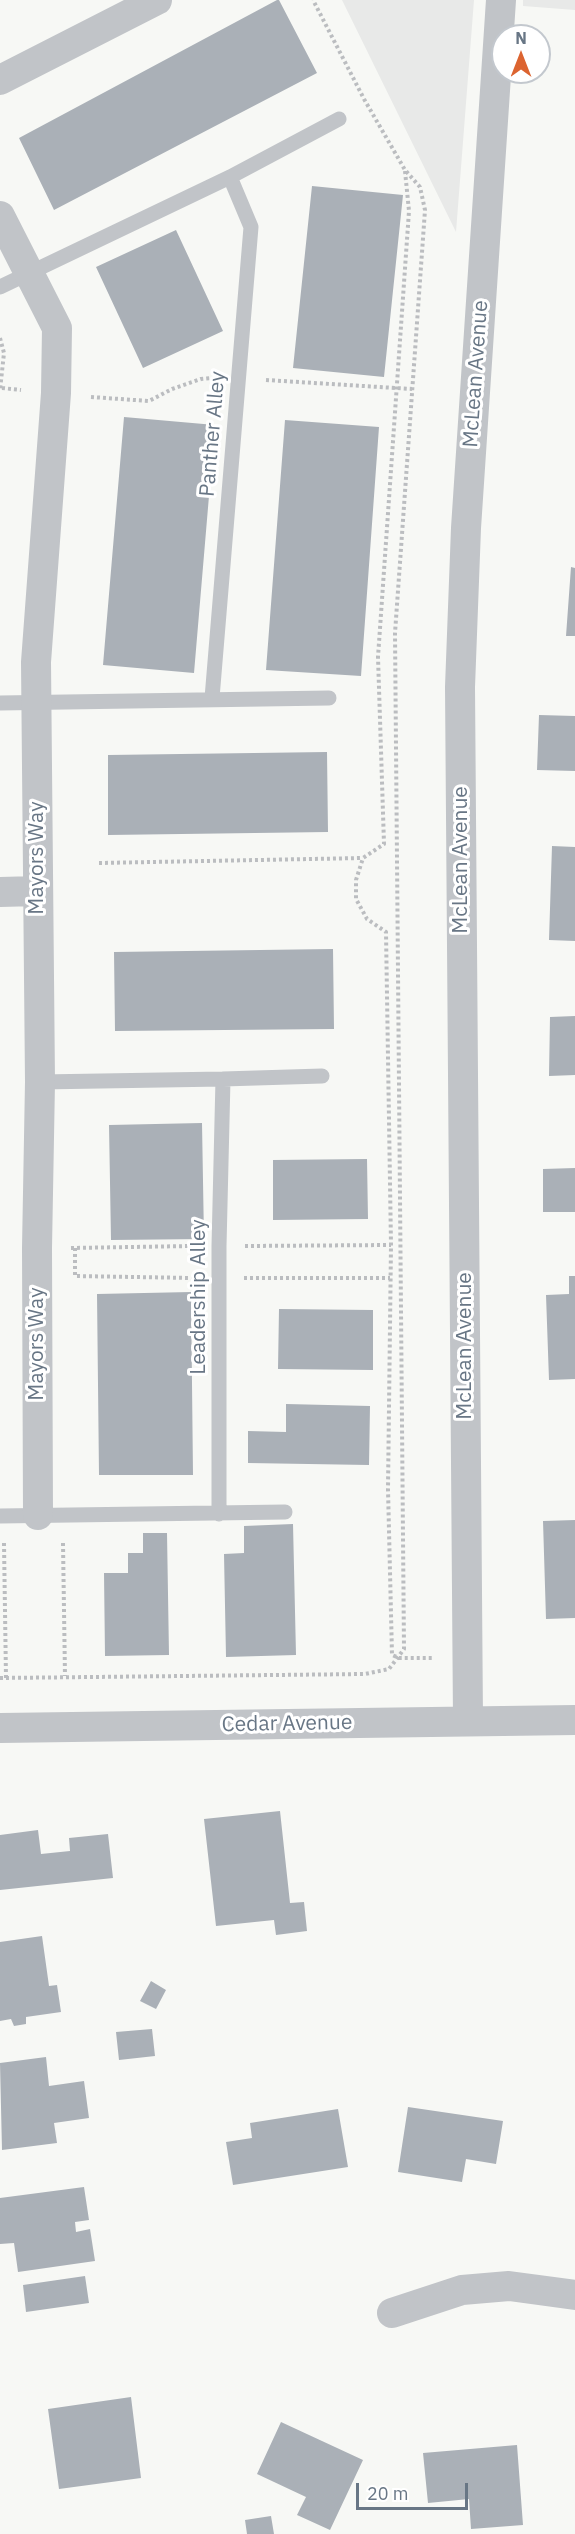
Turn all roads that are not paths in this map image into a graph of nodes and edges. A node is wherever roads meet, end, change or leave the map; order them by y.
1 (158, 0) edge
2 (501, 0) edge
3 (0, 80) edge
4 (339, 119) dead end
5 (230, 177) junction
6 (0, 216) edge
7 (28, 273) junction
8 (0, 287) edge
9 (212, 698) junction
10 (329, 698) dead end
11 (0, 703) edge
12 (37, 703) junction
13 (37, 891) junction
14 (0, 892) edge
15 (322, 1076) dead end
16 (223, 1079) junction
17 (40, 1082) junction
18 (285, 1512) dead end
19 (219, 1514) junction
20 (50, 1515) junction
21 (2, 1516) edge
22 (575, 1720) edge
23 (468, 1721) junction
24 (0, 1728) edge
25 (575, 2295) edge
26 (392, 2313) dead end

1 - 3 street
2 - 23 street, McLean Avenue
4 - 5 lane
5 - 7 lane
5 - 9 lane, Panther Alley
6 - 7 street, Mayors Way
7 - 8 lane
7 - 12 street, Mayors Way
9 - 10 lane
9 - 12 lane
11 - 12 lane
12 - 13 street, Mayors Way
13 - 14 street
13 - 17 street, Mayors Way
15 - 16 lane
16 - 17 lane
16 - 19 lane, Leadership Alley
17 - 20 street, Mayors Way
18 - 19 lane
19 - 20 lane
20 - 21 lane
22 - 23 street, Cedar Avenue
23 - 24 street, Cedar Avenue
25 - 26 street

